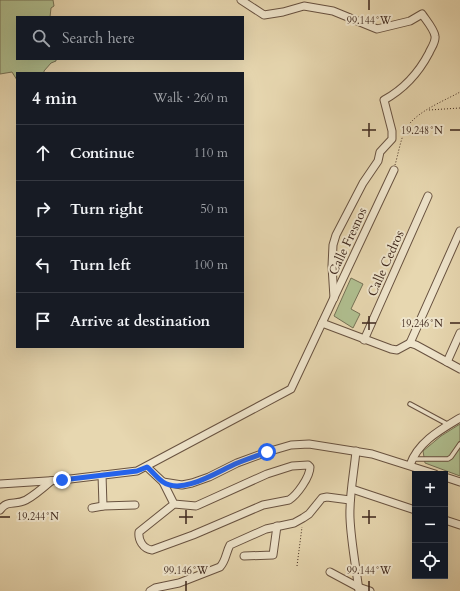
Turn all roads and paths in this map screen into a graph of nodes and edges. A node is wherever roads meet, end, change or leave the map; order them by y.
1 (241, 0) edge
2 (460, 92) edge
3 (460, 108) edge
4 (427, 110) junction
5 (394, 170) joint
6 (428, 196) dead end
7 (460, 230) edge
8 (334, 298) junction
9 (322, 323) junction
10 (460, 333) edge
11 (364, 340) junction
12 (410, 343) junction
13 (447, 362) junction
14 (460, 370) edge
15 (410, 404) dead end
16 (460, 418) edge
17 (449, 425) junction
18 (460, 444) edge
19 (356, 451) junction
20 (411, 462) junction
21 (147, 467) junction
22 (427, 471) edge
23 (102, 476) junction
24 (448, 478) edge
25 (52, 480) junction
26 (163, 482) junction
27 (460, 482) edge
28 (0, 484) edge
29 (352, 489) junction
30 (350, 500) junction
31 (174, 504) junction
32 (135, 505) dead end
33 (103, 506) junction
34 (92, 508) dead end
35 (412, 509) edge
36 (0, 510) edge
37 (303, 518) junction
38 (448, 521) edge
39 (460, 525) edge
40 (277, 526) junction
41 (244, 556) dead end
42 (297, 566) dead end
43 (330, 572) dead end
44 (358, 589) edge
45 (150, 591) edge
46 (370, 591) edge

1 - 8 street
2 - 4 path
3 - 4 path
4 - 5 path
5 - 8 street, Calle Fresnos
6 - 11 street, Calle Cedros
7 - 12 street
8 - 9 street, Calle Fresnos
9 - 11 street
9 - 21 street, Calle Fresnos
10 - 13 street
11 - 12 street
12 - 13 street
13 - 14 street
15 - 17 lane
16 - 17 street
17 - 20 street
18 - 20 lane
19 - 20 street
19 - 26 street
19 - 29 street
20 - 22 street
21 - 23 street, Calle Fresnos
21 - 26 street
23 - 25 street, Calle Fresnos
23 - 33 street
24 - 27 street
25 - 28 street, Calle Fresnos
25 - 36 street
26 - 31 street
29 - 30 street
29 - 35 street
30 - 37 street
30 - 44 street
31 - 31 street
32 - 33 street
33 - 34 street
37 - 40 street
37 - 42 path
38 - 39 street
40 - 41 street
40 - 45 street
43 - 44 street
44 - 46 street

